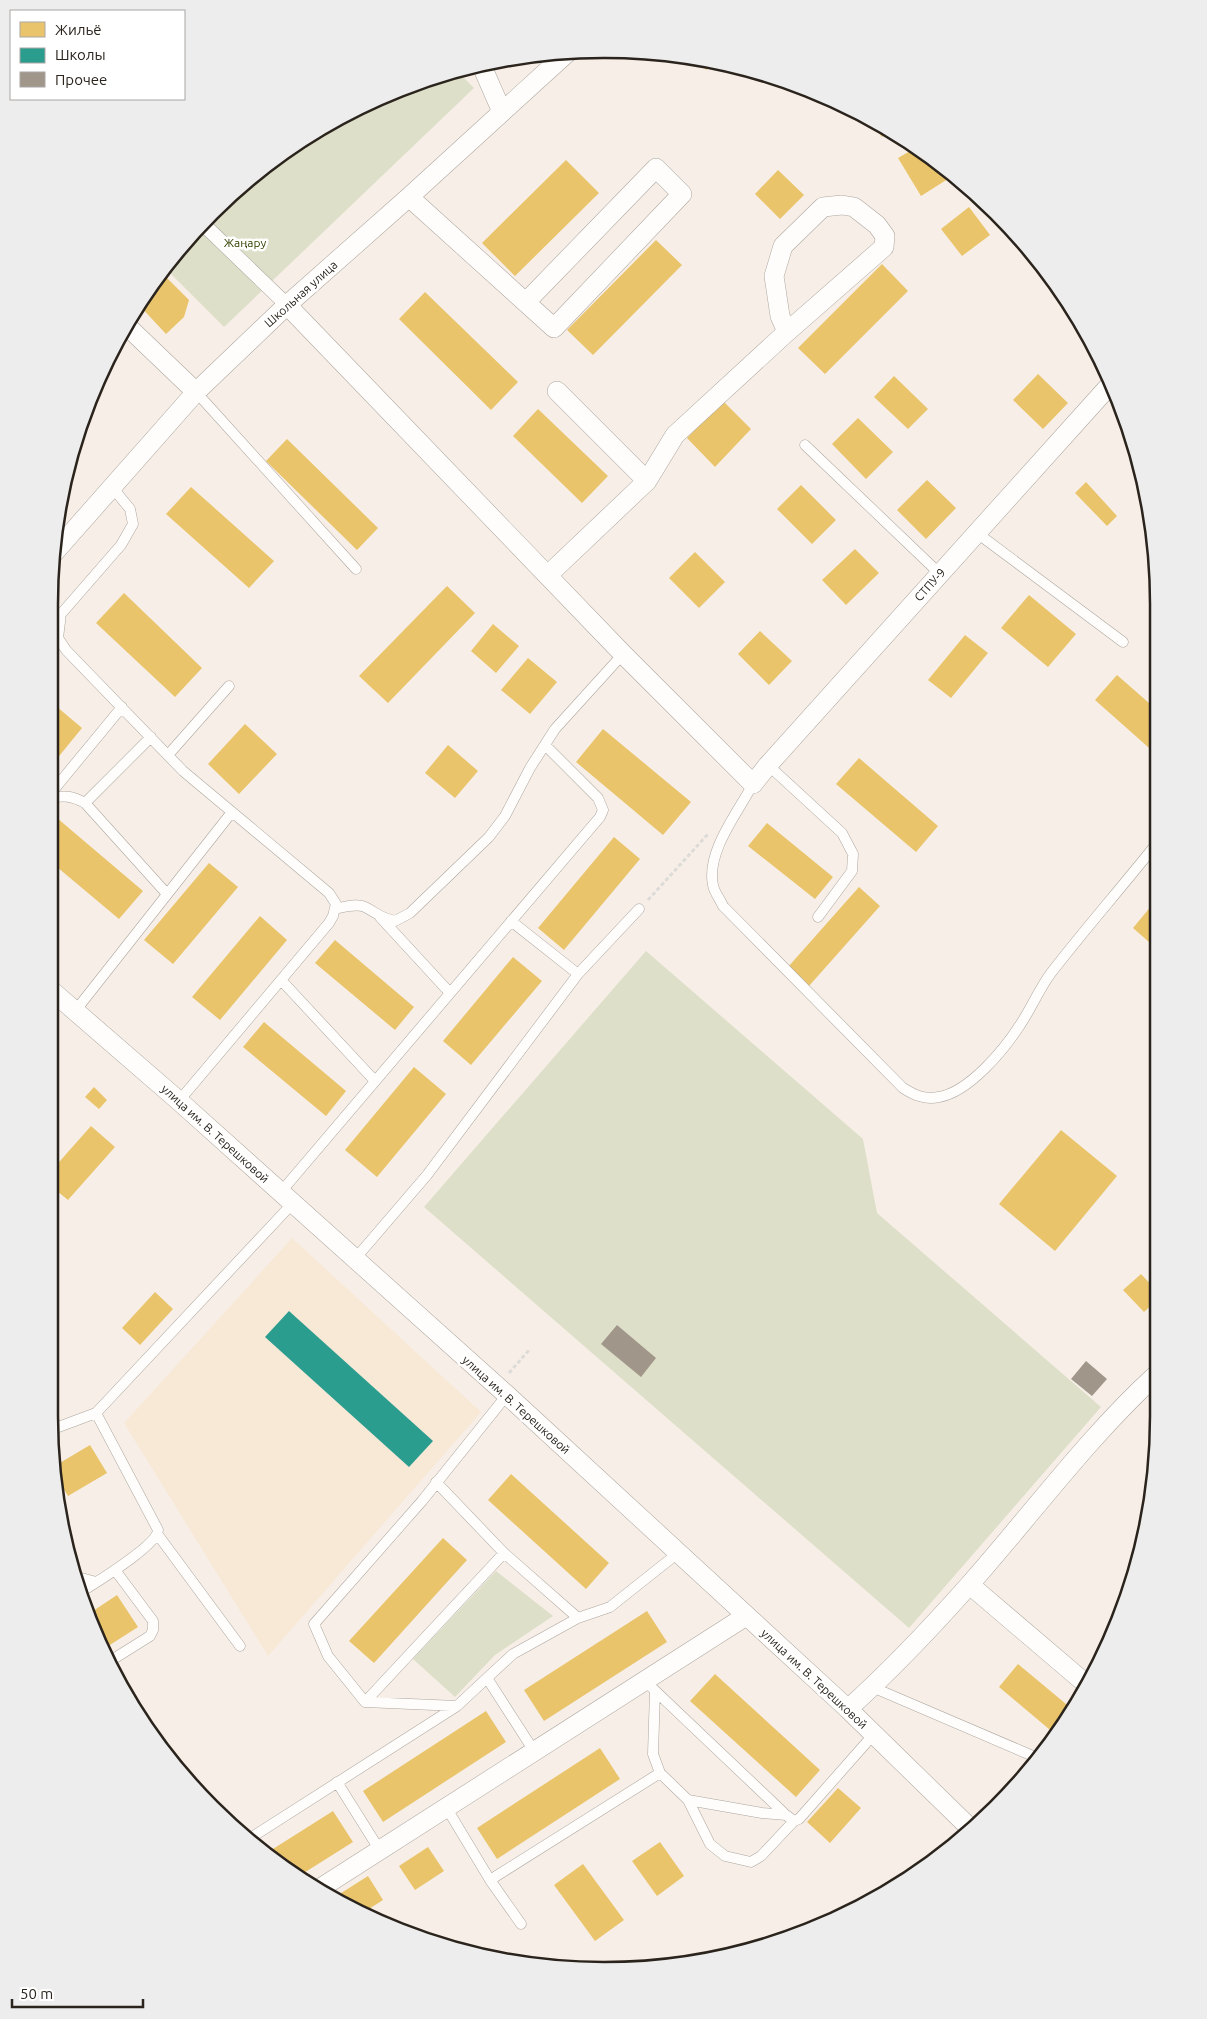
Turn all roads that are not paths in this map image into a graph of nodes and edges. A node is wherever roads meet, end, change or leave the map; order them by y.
1 (560, 60) edge
2 (484, 71) edge
3 (502, 112) junction
4 (409, 197) junction
5 (207, 228) edge
6 (526, 302) junction
7 (287, 305) junction
8 (131, 330) edge
9 (787, 332) junction
10 (1106, 390) edge
11 (557, 391) dead end
12 (196, 392) junction
13 (805, 444) dead end
14 (648, 481) junction
15 (112, 487) junction
16 (977, 533) junction
17 (61, 545) edge
18 (356, 569) dead end
19 (940, 574) junction
20 (548, 575) junction
21 (1123, 642) dead end
22 (623, 654) junction
23 (230, 686) dead end
24 (122, 707) junction
25 (151, 737) junction
26 (545, 745) junction
27 (168, 755) junction
28 (768, 765) junction
29 (753, 784) junction
30 (57, 786) edge
31 (57, 797) edge
32 (84, 803) junction
33 (232, 812) junction
34 (1150, 852) edge
35 (167, 894) junction
36 (335, 908) junction
37 (639, 910) road end
38 (379, 917) junction
39 (818, 917) dead end
40 (511, 921) junction
41 (578, 974) junction
42 (281, 980) junction
43 (450, 993) junction
44 (57, 995) edge
45 (76, 1010) junction
46 (375, 1081) junction
47 (179, 1101) junction
48 (286, 1198) junction
49 (355, 1259) junction
50 (1150, 1381) edge
51 (502, 1391) junction
52 (96, 1413) junction
53 (58, 1427) edge
54 (436, 1482) junction
55 (158, 1535) junction
56 (504, 1553) junction
57 (678, 1553) junction
58 (115, 1570) junction
59 (82, 1578) edge
60 (96, 1582) junction
61 (970, 1585) junction
62 (85, 1589) edge
63 (746, 1616) junction
64 (578, 1618) junction
65 (240, 1646) dead end
66 (115, 1659) edge
67 (487, 1678) junction
68 (1081, 1680) edge
69 (650, 1686) junction
70 (872, 1687) junction
71 (365, 1702) junction
72 (457, 1706) junction
73 (848, 1708) junction
74 (874, 1734) junction
75 (534, 1751) junction
76 (1031, 1755) edge
77 (660, 1772) junction
78 (337, 1782) junction
79 (688, 1800) junction
80 (446, 1807) junction
81 (790, 1818) junction
82 (967, 1824) edge
83 (254, 1835) edge
84 (379, 1849) junction
85 (490, 1880) junction
86 (325, 1885) edge
87 (522, 1924) dead end

1 - 3 street, Школьная улица
2 - 3 street
3 - 4 street, Школьная улица
4 - 6 street
4 - 7 street, Школьная улица
5 - 7 street
6 - 6 street
7 - 12 street, Школьная улица
7 - 20 street
8 - 12 street
9 - 9 street
9 - 14 street
10 - 16 street, СТПУ-9
11 - 14 street
12 - 15 street, Школьная улица
12 - 18 lane
13 - 19 lane
14 - 20 street
15 - 17 street, Школьная улица
15 - 24 lane
16 - 19 street, СТПУ-9
16 - 21 lane
19 - 28 street, СТПУ-9
20 - 22 street
22 - 26 lane
22 - 29 street
23 - 27 lane
24 - 25 lane
24 - 30 lane
25 - 27 lane
25 - 32 lane
26 - 38 lane
26 - 40 lane
27 - 33 lane
28 - 29 street, СТПУ-9
28 - 39 lane
29 - 34 lane
31 - 32 lane
32 - 35 lane
33 - 35 lane
33 - 36 lane
35 - 45 lane
36 - 38 lane
36 - 42 lane
37 - 41 lane
38 - 43 lane
40 - 41 lane
40 - 43 lane
41 - 49 lane
42 - 46 lane
42 - 47 lane
43 - 46 lane
44 - 45 street, улица им. В. Терешковой
45 - 47 street, улица им. В. Терешковой
46 - 48 lane
47 - 48 street, улица им. В. Терешковой
48 - 49 street, улица им. В. Терешковой
48 - 52 lane
49 - 51 street, улица им. В. Терешковой
50 - 61 street
51 - 54 lane
51 - 57 street, улица им. В. Терешковой
52 - 53 lane
52 - 55 lane
54 - 56 lane
54 - 71 lane
55 - 58 lane
55 - 65 lane
56 - 64 lane
56 - 71 lane
57 - 63 street, улица им. В. Терешковой
57 - 64 lane
58 - 60 lane
58 - 66 lane
59 - 60 lane
60 - 62 lane
61 - 68 street
61 - 70 street
63 - 69 street
63 - 73 street, улица им. В. Терешковой
64 - 67 lane
67 - 72 lane
67 - 75 lane
69 - 75 street
69 - 77 lane
69 - 81 lane
70 - 73 street
70 - 76 lane
71 - 72 lane
72 - 78 lane
73 - 74 street, улица им. В. Терешковой
74 - 81 lane
74 - 82 street, улица им. В. Терешковой
75 - 80 street
77 - 79 lane
77 - 85 lane
78 - 83 lane
78 - 84 lane
79 - 81 lane
79 - 81 lane
80 - 84 street
80 - 85 lane
84 - 86 street
85 - 87 lane

